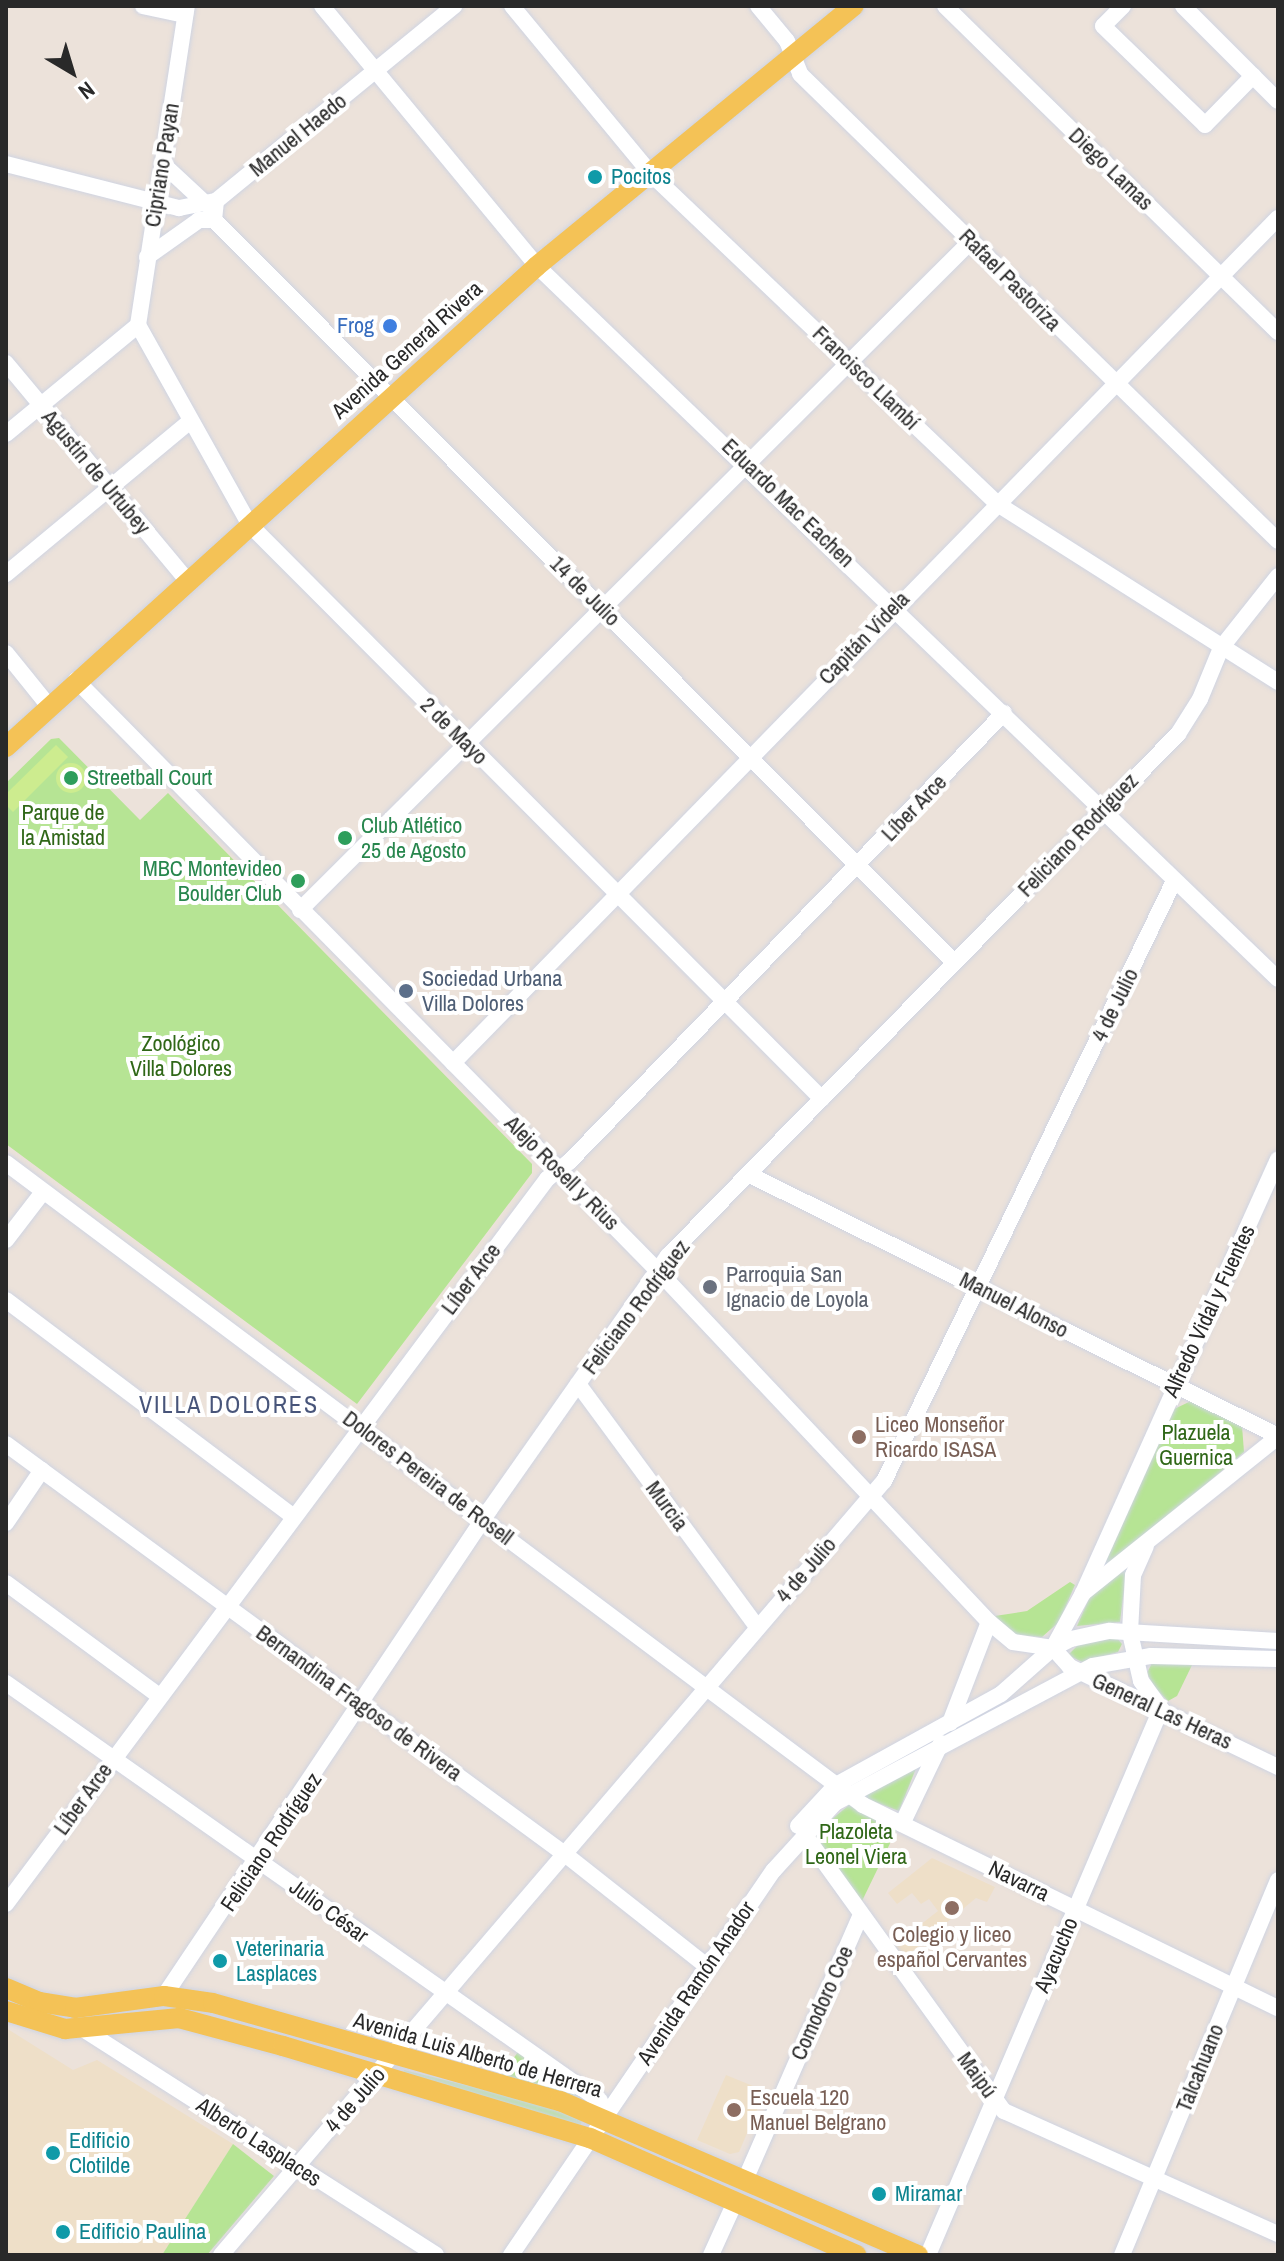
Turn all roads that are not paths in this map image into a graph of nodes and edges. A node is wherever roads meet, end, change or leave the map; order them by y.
1 (143, 6) edge
2 (322, 6) edge
3 (454, 6) edge
4 (512, 6) edge
5 (758, 6) edge
6 (854, 6) edge
7 (945, 6) edge
8 (1123, 6) edge
9 (1194, 10) edge
10 (186, 11) edge
11 (793, 54) junction
12 (376, 72) junction
13 (1253, 76) junction
14 (1278, 101) edge
15 (6, 164) edge
16 (163, 164) junction
17 (650, 173) junction
18 (155, 204) junction
19 (212, 208) junction
20 (1278, 218) edge
21 (971, 241) junction
22 (147, 257) junction
23 (537, 266) junction
24 (1220, 276) junction
25 (138, 325) junction
26 (1278, 332) edge
27 (850, 361) junction
28 (6, 363) edge
29 (1115, 383) junction
30 (390, 397) junction
31 (41, 405) junction
32 (190, 421) junction
33 (6, 434) edge
34 (748, 464) junction
35 (110, 487) junction
36 (999, 505) junction
37 (250, 525) junction
38 (1278, 541) edge
39 (6, 574) edge
40 (1278, 576) edge
41 (187, 580) junction
42 (894, 607) junction
43 (603, 608) junction
44 (1221, 648) junction
45 (6, 653) edge
46 (76, 680) junction
47 (1278, 682) edge
48 (48, 705) junction
49 (1004, 713) junction
50 (467, 744) junction
51 (6, 747) edge
52 (748, 757) junction
53 (1103, 810) junction
54 (857, 868) junction
55 (1174, 881) junction
56 (615, 891) junction
57 (300, 910) junction
58 (954, 962) junction
59 (1278, 979) edge
60 (725, 1002) junction
61 (453, 1063) junction
62 (822, 1099) junction
63 (1278, 1160) edge
64 (6, 1163) edge
65 (559, 1170) junction
66 (750, 1175) junction
67 (43, 1192) junction
68 (6, 1240) edge
69 (660, 1273) junction
70 (979, 1289) junction
71 (6, 1300) edge
72 (578, 1384) junction
73 (1175, 1384) junction
74 (359, 1427) junction
75 (1278, 1436) edge
76 (6, 1444) edge
77 (42, 1470) junction
78 (872, 1495) junction
79 (293, 1516) junction
80 (484, 1519) junction
81 (6, 1523) edge
82 (1149, 1542) junction
83 (6, 1583) edge
84 (1083, 1593) junction
85 (228, 1606) junction
86 (989, 1622) junction
87 (757, 1627) junction
88 (1130, 1633) junction
89 (1278, 1641) edge
90 (1053, 1648) junction
91 (1133, 1657) junction
92 (1278, 1659) edge
93 (1079, 1671) junction
94 (6, 1683) edge
95 (705, 1688) junction
96 (159, 1696) junction
97 (363, 1706) junction
98 (1161, 1709) junction
99 (950, 1723) junction
100 (941, 1743) junction
101 (112, 1759) junction
102 (1278, 1767) edge
103 (842, 1789) junction
104 (902, 1824) junction
105 (804, 1834) junction
106 (566, 1855) junction
107 (259, 1859) junction
108 (774, 1870) junction
109 (1278, 1880) edge
110 (6, 1904) edge
111 (1076, 1908) junction
112 (861, 1915) junction
113 (708, 1967) junction
114 (1234, 1985) junction
115 (6, 1988) edge
116 (444, 1995) junction
117 (164, 1996) junction
118 (1278, 2008) edge
119 (6, 2011) edge
120 (83, 2029) junction
121 (393, 2055) junction
122 (375, 2074) junction
123 (994, 2099) junction
124 (605, 2117) junction
125 (590, 2138) junction
126 (297, 2167) junction
127 (745, 2180) junction
128 (1154, 2180) junction
129 (735, 2202) junction
130 (1278, 2234) edge
131 (221, 2255) edge
132 (436, 2255) edge
133 (511, 2255) edge
134 (711, 2255) edge
135 (856, 2255) edge
136 (918, 2255) edge
137 (928, 2255) edge
138 (1122, 2255) edge

1 - 10 street
2 - 12 street, Eduardo Mac Eachen
3 - 12 street, Manuel Haedo
4 - 17 street, Francisco Llambí
5 - 11 street, Rafael Pastoriza
6 - 11 main road, Avenida General Rivera
7 - 24 street, Diego Lamas
8 - 13 street
9 - 13 street
10 - 16 street, Cipriano Payan
11 - 17 main road, Avenida General Rivera
11 - 21 street, Rafael Pastoriza
12 - 19 street, Manuel Haedo
12 - 23 street, Eduardo Mac Eachen
13 - 14 street
15 - 18 street
16 - 18 street, Cipriano Payan
16 - 19 street, 14 de Julio
17 - 23 main road, Avenida General Rivera
17 - 27 street, Francisco Llambí
18 - 19 street
18 - 22 street, Cipriano Payan
19 - 22 street, Manuel Haedo
19 - 30 street, 14 de Julio
20 - 24 street, Capitán Videla
21 - 27 street
21 - 29 street, Rafael Pastoriza
22 - 25 street, Cipriano Payan
23 - 30 main road, Avenida General Rivera
23 - 34 street, Eduardo Mac Eachen
24 - 26 street, Diego Lamas
24 - 29 street, Capitán Videla
25 - 31 street
25 - 32 street, 2 de Mayo
27 - 34 street
27 - 36 street, Francisco Llambí
28 - 31 street, Agustín de Urtubey
29 - 36 street, Capitán Videla
29 - 38 street, Rafael Pastoriza
30 - 37 main road, Avenida General Rivera
30 - 43 street, 14 de Julio
31 - 33 street
31 - 35 street, Agustín de Urtubey
32 - 35 street
32 - 37 street, 2 de Mayo
34 - 42 street, Eduardo Mac Eachen
34 - 43 street
35 - 39 street
35 - 41 street, Agustín de Urtubey
36 - 42 street, Capitán Videla
36 - 44 street, Francisco Llambí
37 - 41 main road, Avenida General Rivera
37 - 50 street, 2 de Mayo
40 - 44 street, Feliciano Rodríguez
41 - 46 main road, Avenida General Rivera
42 - 49 street, Eduardo Mac Eachen
42 - 52 street, Capitán Videla
43 - 50 street
43 - 52 street, 14 de Julio
44 - 47 street, Francisco Llambí
44 - 53 street, Feliciano Rodríguez
45 - 48 street
46 - 48 main road, Avenida General Rivera
46 - 57 street, Alejo Rosell y Rius
48 - 51 main road, Avenida General Rivera
49 - 53 street, Eduardo Mac Eachen
49 - 54 street, Líber Arce
50 - 56 street, 2 de Mayo
50 - 57 street
52 - 54 street, 14 de Julio
52 - 56 street, Capitán Videla
53 - 55 street, Eduardo Mac Eachen
53 - 58 street, Feliciano Rodríguez
54 - 58 street, 14 de Julio
54 - 60 street, Líber Arce
55 - 59 street, Eduardo Mac Eachen
55 - 70 street, 4 de Julio
56 - 60 street, 2 de Mayo
56 - 61 street, Capitán Videla
57 - 61 street, Alejo Rosell y Rius
58 - 62 street, Feliciano Rodríguez
60 - 62 street, 2 de Mayo
60 - 65 street, Líber Arce
61 - 65 street, Alejo Rosell y Rius
62 - 66 street, Feliciano Rodríguez
63 - 73 street, Alfredo Vidal y Fuentes
64 - 67 street, Dolores Pereira de Rosell
65 - 69 street, Alejo Rosell y Rius
65 - 74 street, Líber Arce
66 - 69 street, Feliciano Rodríguez
66 - 70 street, Manuel Alonso
67 - 68 street
67 - 74 street, Dolores Pereira de Rosell
69 - 72 street, Feliciano Rodríguez
69 - 78 street, Alejo Rosell y Rius
70 - 73 street, Manuel Alonso
70 - 78 street, 4 de Julio
71 - 79 street
72 - 80 street, Feliciano Rodríguez
72 - 87 street, Murcia
73 - 75 street, Manuel Alonso
73 - 84 street, Alfredo Vidal y Fuentes
74 - 79 street, Líber Arce
74 - 80 street, Dolores Pereira de Rosell
75 - 82 street
76 - 77 street, Bernandina Fragoso de Rivera
77 - 81 street
77 - 85 street, Bernandina Fragoso de Rivera
78 - 86 street, Alejo Rosell y Rius
78 - 87 street, 4 de Julio
79 - 85 street, Líber Arce
80 - 95 street, Dolores Pereira de Rosell
80 - 97 street, Feliciano Rodríguez
82 - 84 street
82 - 88 street
83 - 96 street
84 - 90 street, Alfredo Vidal y Fuentes
85 - 96 street, Líber Arce
85 - 97 street, Bernandina Fragoso de Rivera
86 - 90 street, Alejo Rosell y Rius
86 - 99 street
87 - 95 street, 4 de Julio
88 - 89 street, Avenida Ramón Anador
88 - 90 street, Avenida Ramón Anador
88 - 91 street
90 - 93 street, General Las Heras
90 - 99 street, Avenida Ramón Anador
91 - 92 street, Avenida Ramón Anador
91 - 93 street, Avenida Ramón Anador
91 - 98 street
93 - 98 street, General Las Heras
93 - 100 street, Avenida Ramón Anador
94 - 101 street, Julio César
95 - 103 street, Dolores Pereira de Rosell
95 - 106 street, 4 de Julio
96 - 101 street, Líber Arce
97 - 106 street, Bernandina Fragoso de Rivera
97 - 107 street, Feliciano Rodríguez
98 - 102 street, General Las Heras
98 - 111 street, Ayacucho
99 - 103 street, Avenida Ramón Anador
100 - 103 street, Avenida Ramón Anador
100 - 104 street
101 - 107 street, Julio César
101 - 110 street, Líber Arce
103 - 104 street, Navarra
103 - 105 street, Avenida Ramón Anador
103 - 108 street, Avenida Ramón Anador
104 - 111 street, Navarra
105 - 108 street, Avenida Ramón Anador
105 - 112 street, Maipú
106 - 113 street, Bernandina Fragoso de Rivera
106 - 116 street, 4 de Julio
107 - 116 street, Julio César
107 - 117 street, Feliciano Rodríguez
108 - 113 street, Avenida Ramón Anador
109 - 114 street, Talcahuano
111 - 114 street, Navarra
111 - 123 street, Ayacucho
112 - 123 street, Maipú
112 - 127 street, Comodoro Coe
113 - 124 street, Avenida Ramón Anador
114 - 118 street, Navarra
114 - 128 street, Talcahuano
115 - 117 main road, Avenida Luis Alberto de Herrera
116 - 121 street, 4 de Julio
116 - 124 street, Julio César
117 - 121 main road, Avenida Luis Alberto de Herrera
119 - 120 main road
120 - 122 main road
120 - 126 street, Alberto Lasplaces
121 - 122 street, 4 de Julio
121 - 124 main road, Avenida Luis Alberto de Herrera
122 - 125 main road
122 - 126 street, 4 de Julio
123 - 128 street, Maipú
123 - 137 street, Ayacucho
124 - 125 street, Avenida Ramón Anador
124 - 127 main road, Avenida Luis Alberto de Herrera
125 - 129 main road
125 - 133 street, Avenida Ramón Anador
126 - 131 street, 4 de Julio
126 - 132 street, Alberto Lasplaces
127 - 136 main road, Avenida Luis Alberto de Herrera
128 - 130 street, Maipú
128 - 138 street, Talcahuano
129 - 134 street
129 - 135 main road

